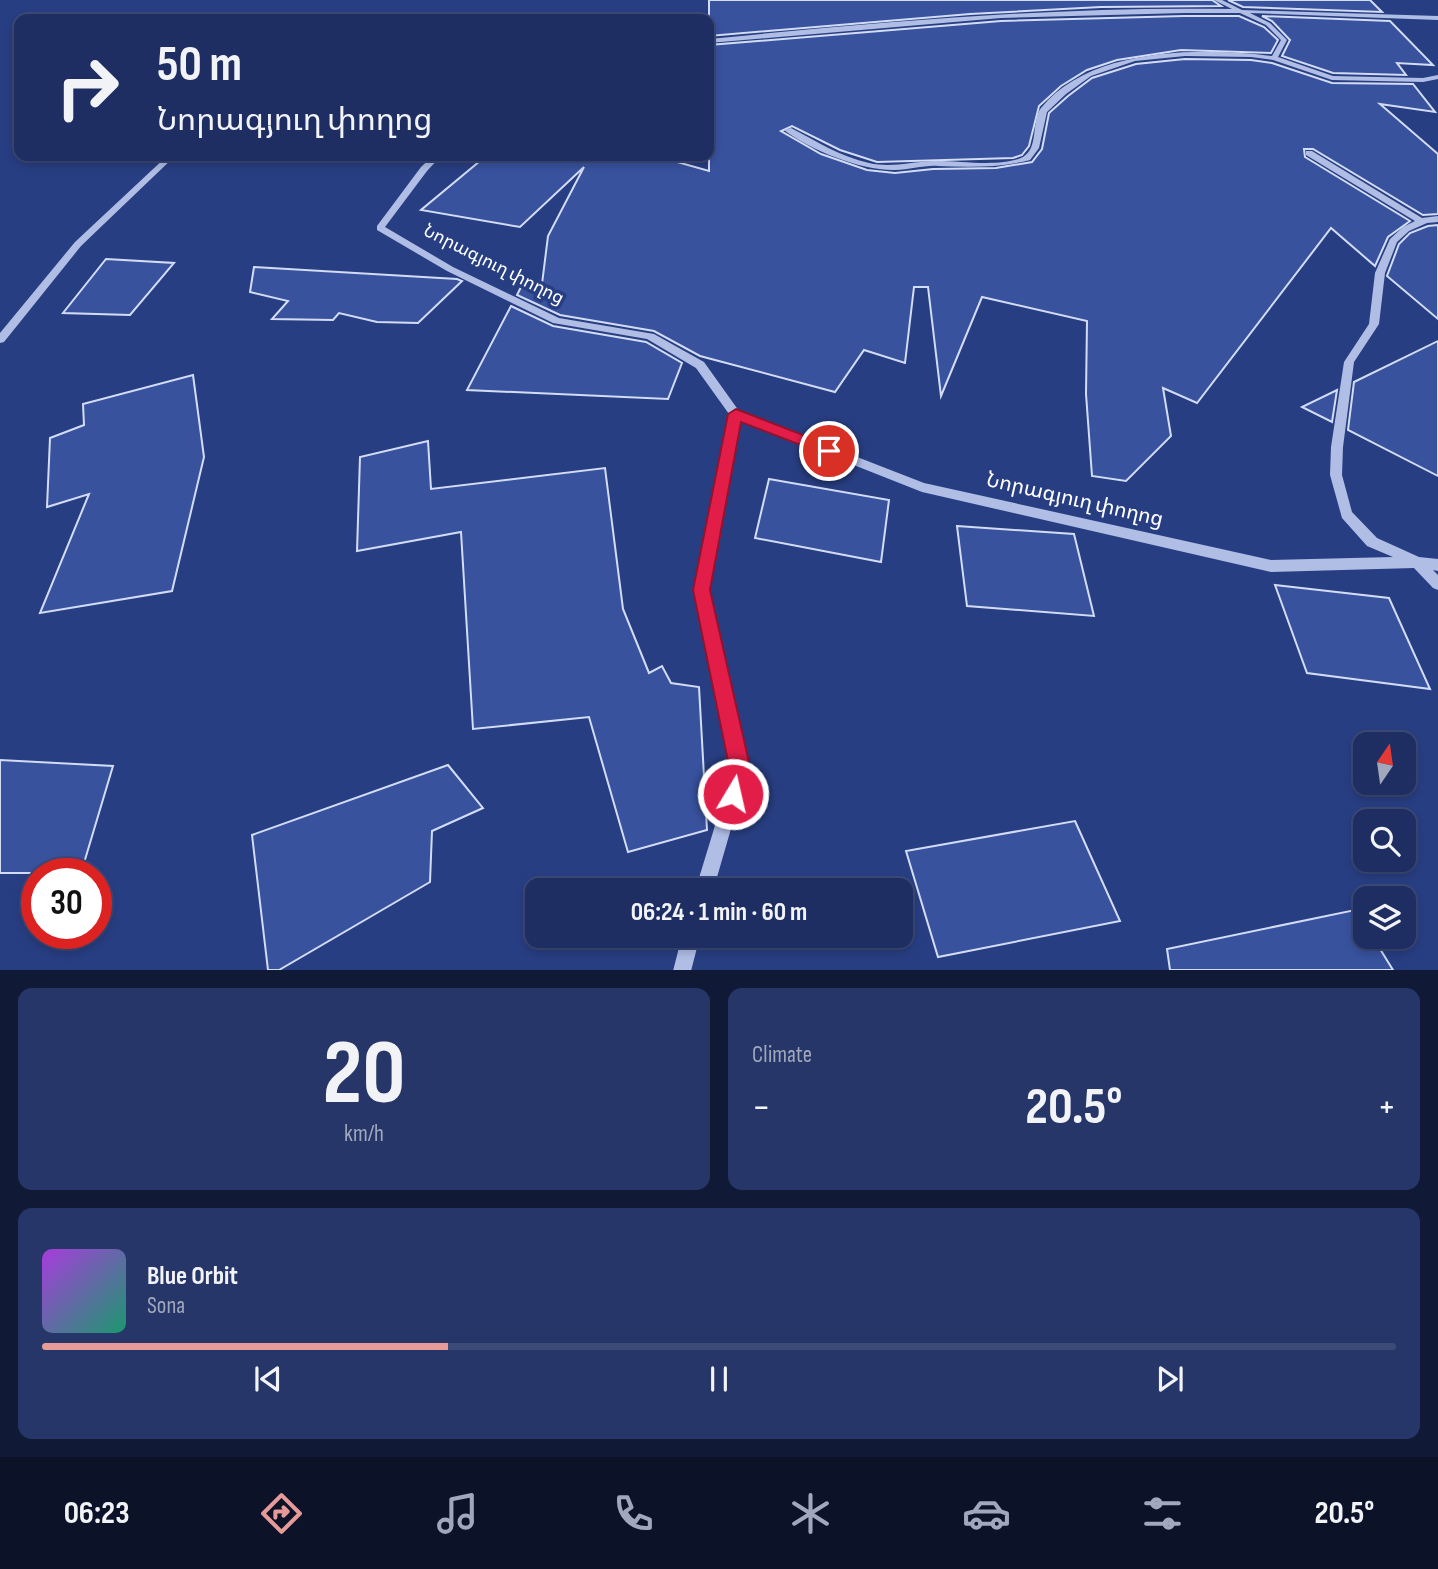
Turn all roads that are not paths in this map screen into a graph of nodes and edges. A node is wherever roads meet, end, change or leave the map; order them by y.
1 (1217, 0) edge
2 (1238, 11) junction
3 (1438, 18) edge
4 (714, 40) edge
5 (1274, 58) junction
6 (1438, 77) edge
7 (788, 130) dead end
8 (1309, 153) dead end
9 (166, 161) edge
10 (433, 161) edge
11 (1438, 219) edge
12 (1422, 222) junction
13 (0, 340) edge
14 (736, 414) junction
15 (1417, 562) junction
16 (1438, 565) edge
17 (1438, 584) edge
18 (708, 878) edge
19 (688, 948) edge
20 (682, 970) edge

1 - 2 street
2 - 3 street
2 - 4 street
2 - 5 street
5 - 6 street
5 - 7 street
8 - 12 street
9 - 13 street
10 - 14 street, Նորագյուղ փողոց
11 - 12 street, Նորագյուղ փողոց
12 - 15 street, Նորագյուղ փողոց
14 - 15 street, Նորագյուղ փողոց
14 - 18 street
15 - 16 street, Նորագյուղ փողոց
15 - 17 street, Նորագյուղ փողոց
19 - 20 street

